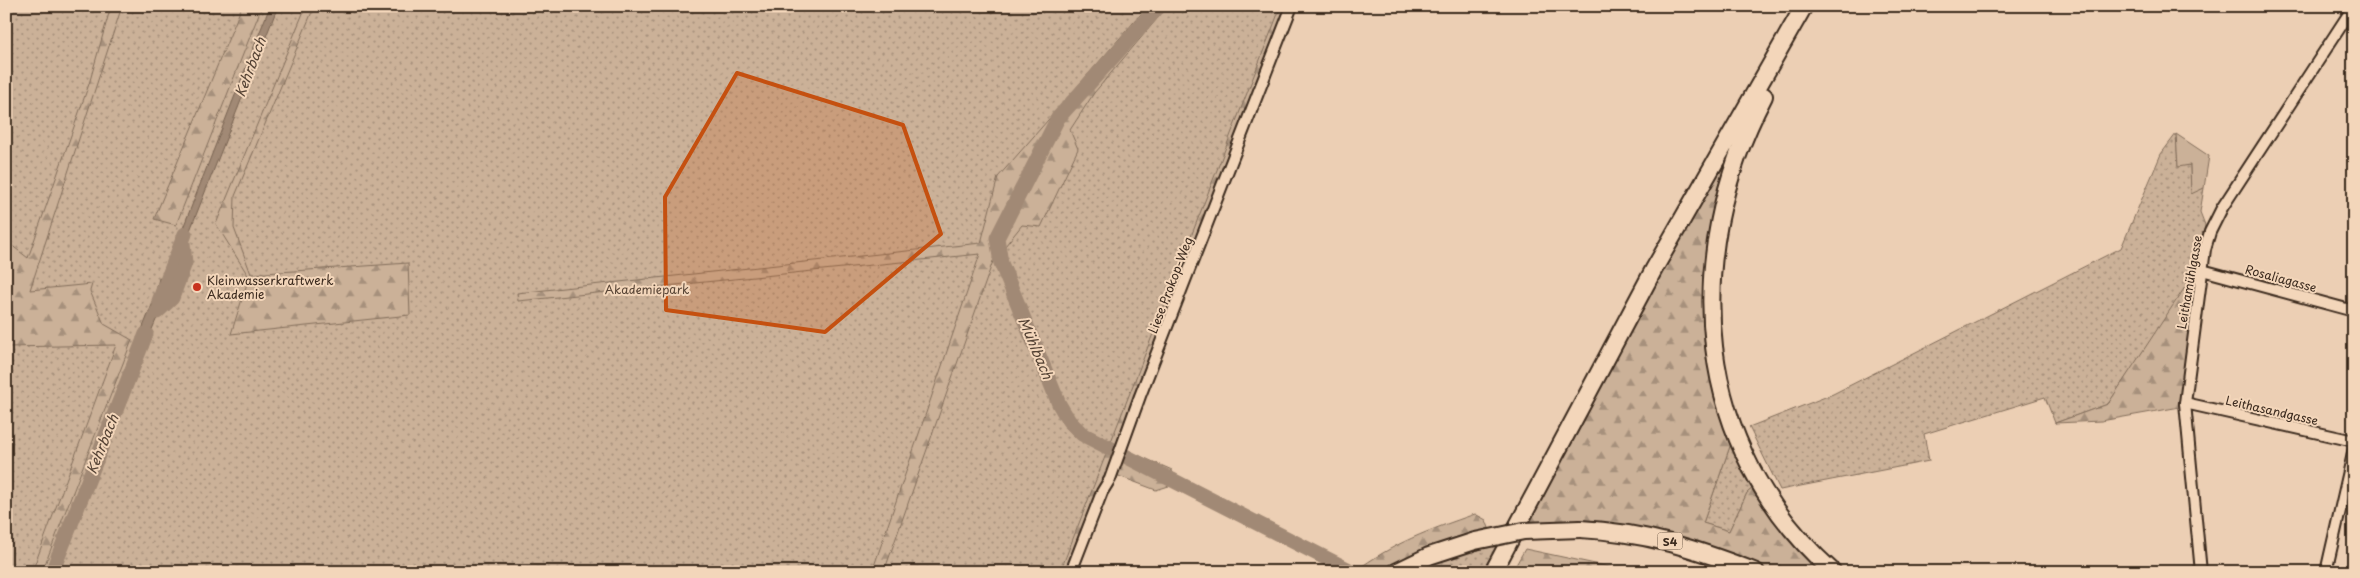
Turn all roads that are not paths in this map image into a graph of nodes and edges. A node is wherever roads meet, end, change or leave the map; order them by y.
1 (1292, 6) edge
2 (1804, 6) edge
3 (1810, 6) edge
4 (2354, 6) edge
5 (2202, 270) junction
6 (2354, 310) edge
7 (2185, 403) junction
8 (2354, 442) edge
9 (2354, 449) edge
10 (1071, 572) edge
11 (1396, 572) edge
12 (1493, 572) edge
13 (1756, 572) edge
14 (1833, 572) edge
15 (2201, 572) edge
16 (2326, 572) edge

1 - 10 street, Liese Prokop-Weg
2 - 12 highway
3 - 14 highway
4 - 5 street, Leithamühlgasse
5 - 6 street, Rosaliagasse
5 - 7 street, Leithamühlgasse
7 - 8 street, Leithasandgasse
7 - 15 street, Leithamühlgasse
9 - 16 street
11 - 13 highway, S4, bridge

